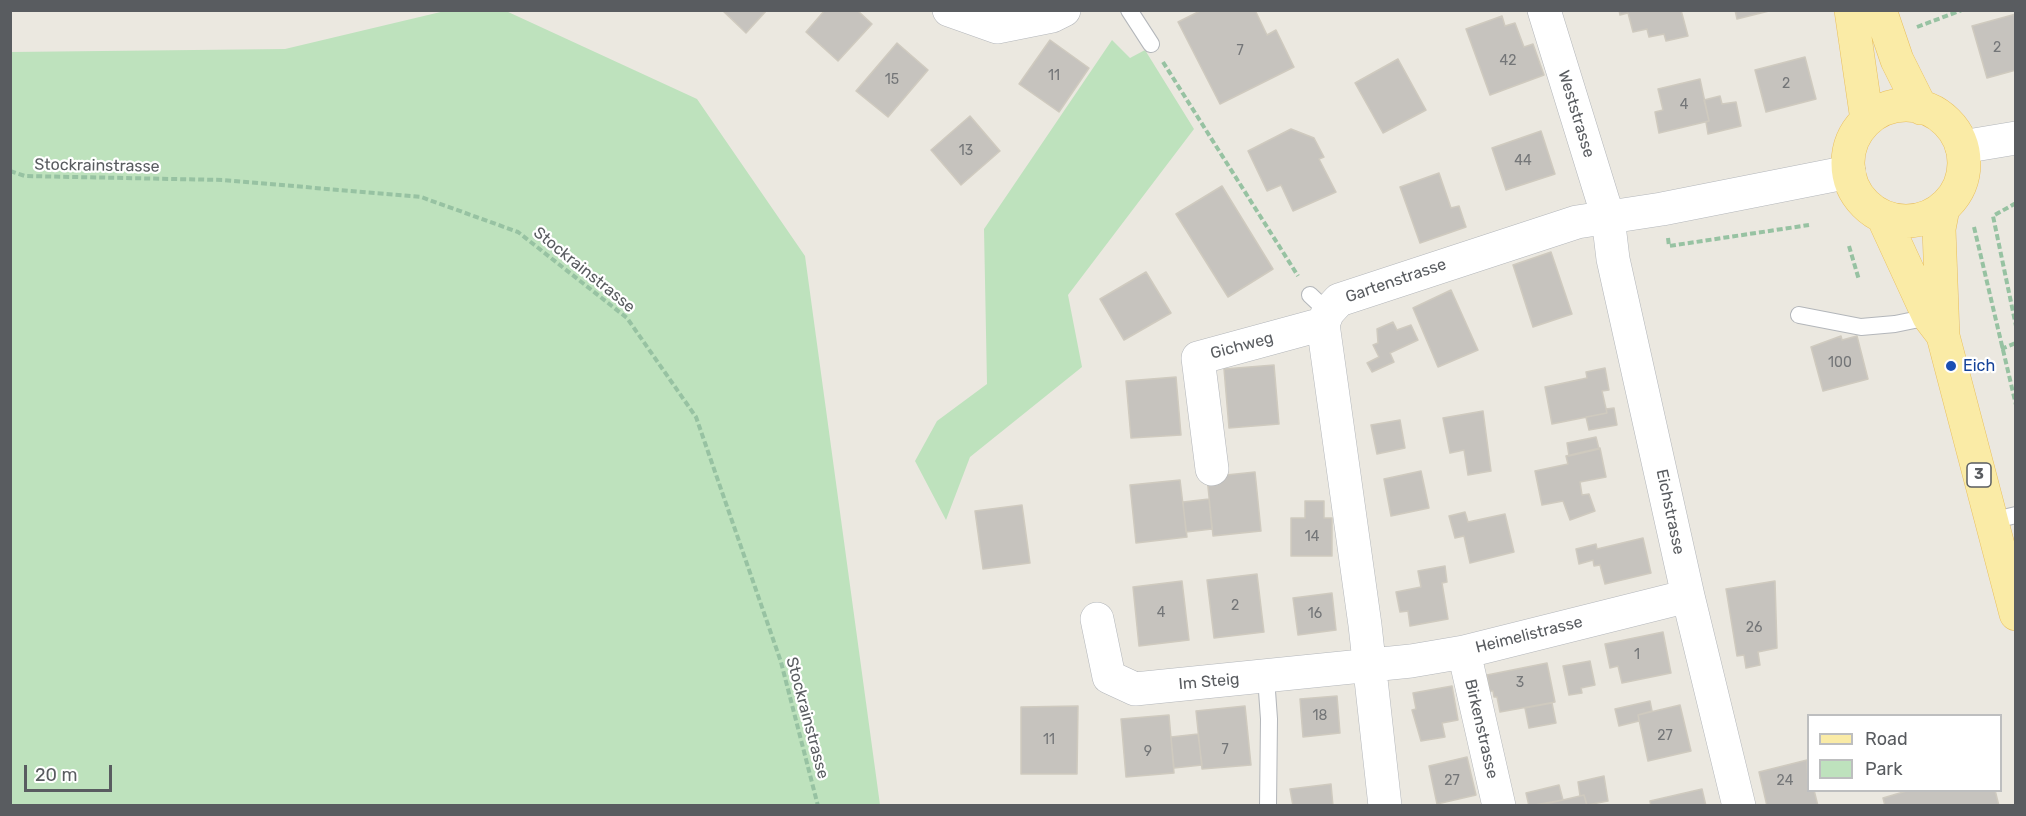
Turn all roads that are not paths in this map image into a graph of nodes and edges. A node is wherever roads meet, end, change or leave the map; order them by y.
1 (949, 10) edge
2 (1064, 10) edge
3 (1129, 10) edge
4 (1544, 10) edge
5 (1851, 10) edge
6 (1880, 10) edge
7 (1151, 44) road end
8 (1921, 108) junction
9 (1867, 120) junction
10 (2016, 138) edge
11 (1962, 147) junction
12 (1849, 172) junction
13 (1943, 208) junction
14 (1608, 217) junction
15 (1883, 217) junction
16 (1320, 310) junction
17 (1799, 315) dead end
18 (1936, 326) junction
19 (1212, 469) dead end
20 (2003, 518) edge
21 (1688, 596) junction
22 (2016, 614) edge
23 (1097, 619) dead end
24 (1464, 652) junction
25 (1369, 665) junction
26 (1266, 677) junction
27 (1268, 806) edge
28 (1385, 806) edge
29 (1499, 806) edge
30 (1739, 806) edge

1 - 2 street
3 - 7 lane
4 - 14 street, Weststrasse
5 - 9 main road
6 - 8 main road
8 - 9 main road
8 - 11 main road
9 - 12 main road
10 - 11 street
11 - 13 main road
12 - 14 street, Gartenstrasse
12 - 15 main road
13 - 15 main road
13 - 18 main road, 3
14 - 16 street, Gartenstrasse
14 - 21 street, Eichstrasse
15 - 18 main road, 3
16 - 19 street, Gichweg
16 - 25 street
17 - 18 lane
18 - 20 main road, 3
20 - 22 main road, 3
21 - 24 street, Heimelistrasse
21 - 30 street, Eichstrasse
23 - 26 street, Im Steig
24 - 25 street, Heimelistrasse
24 - 29 street, Birkenstrasse
25 - 26 street, Im Steig
25 - 28 street
26 - 27 lane

